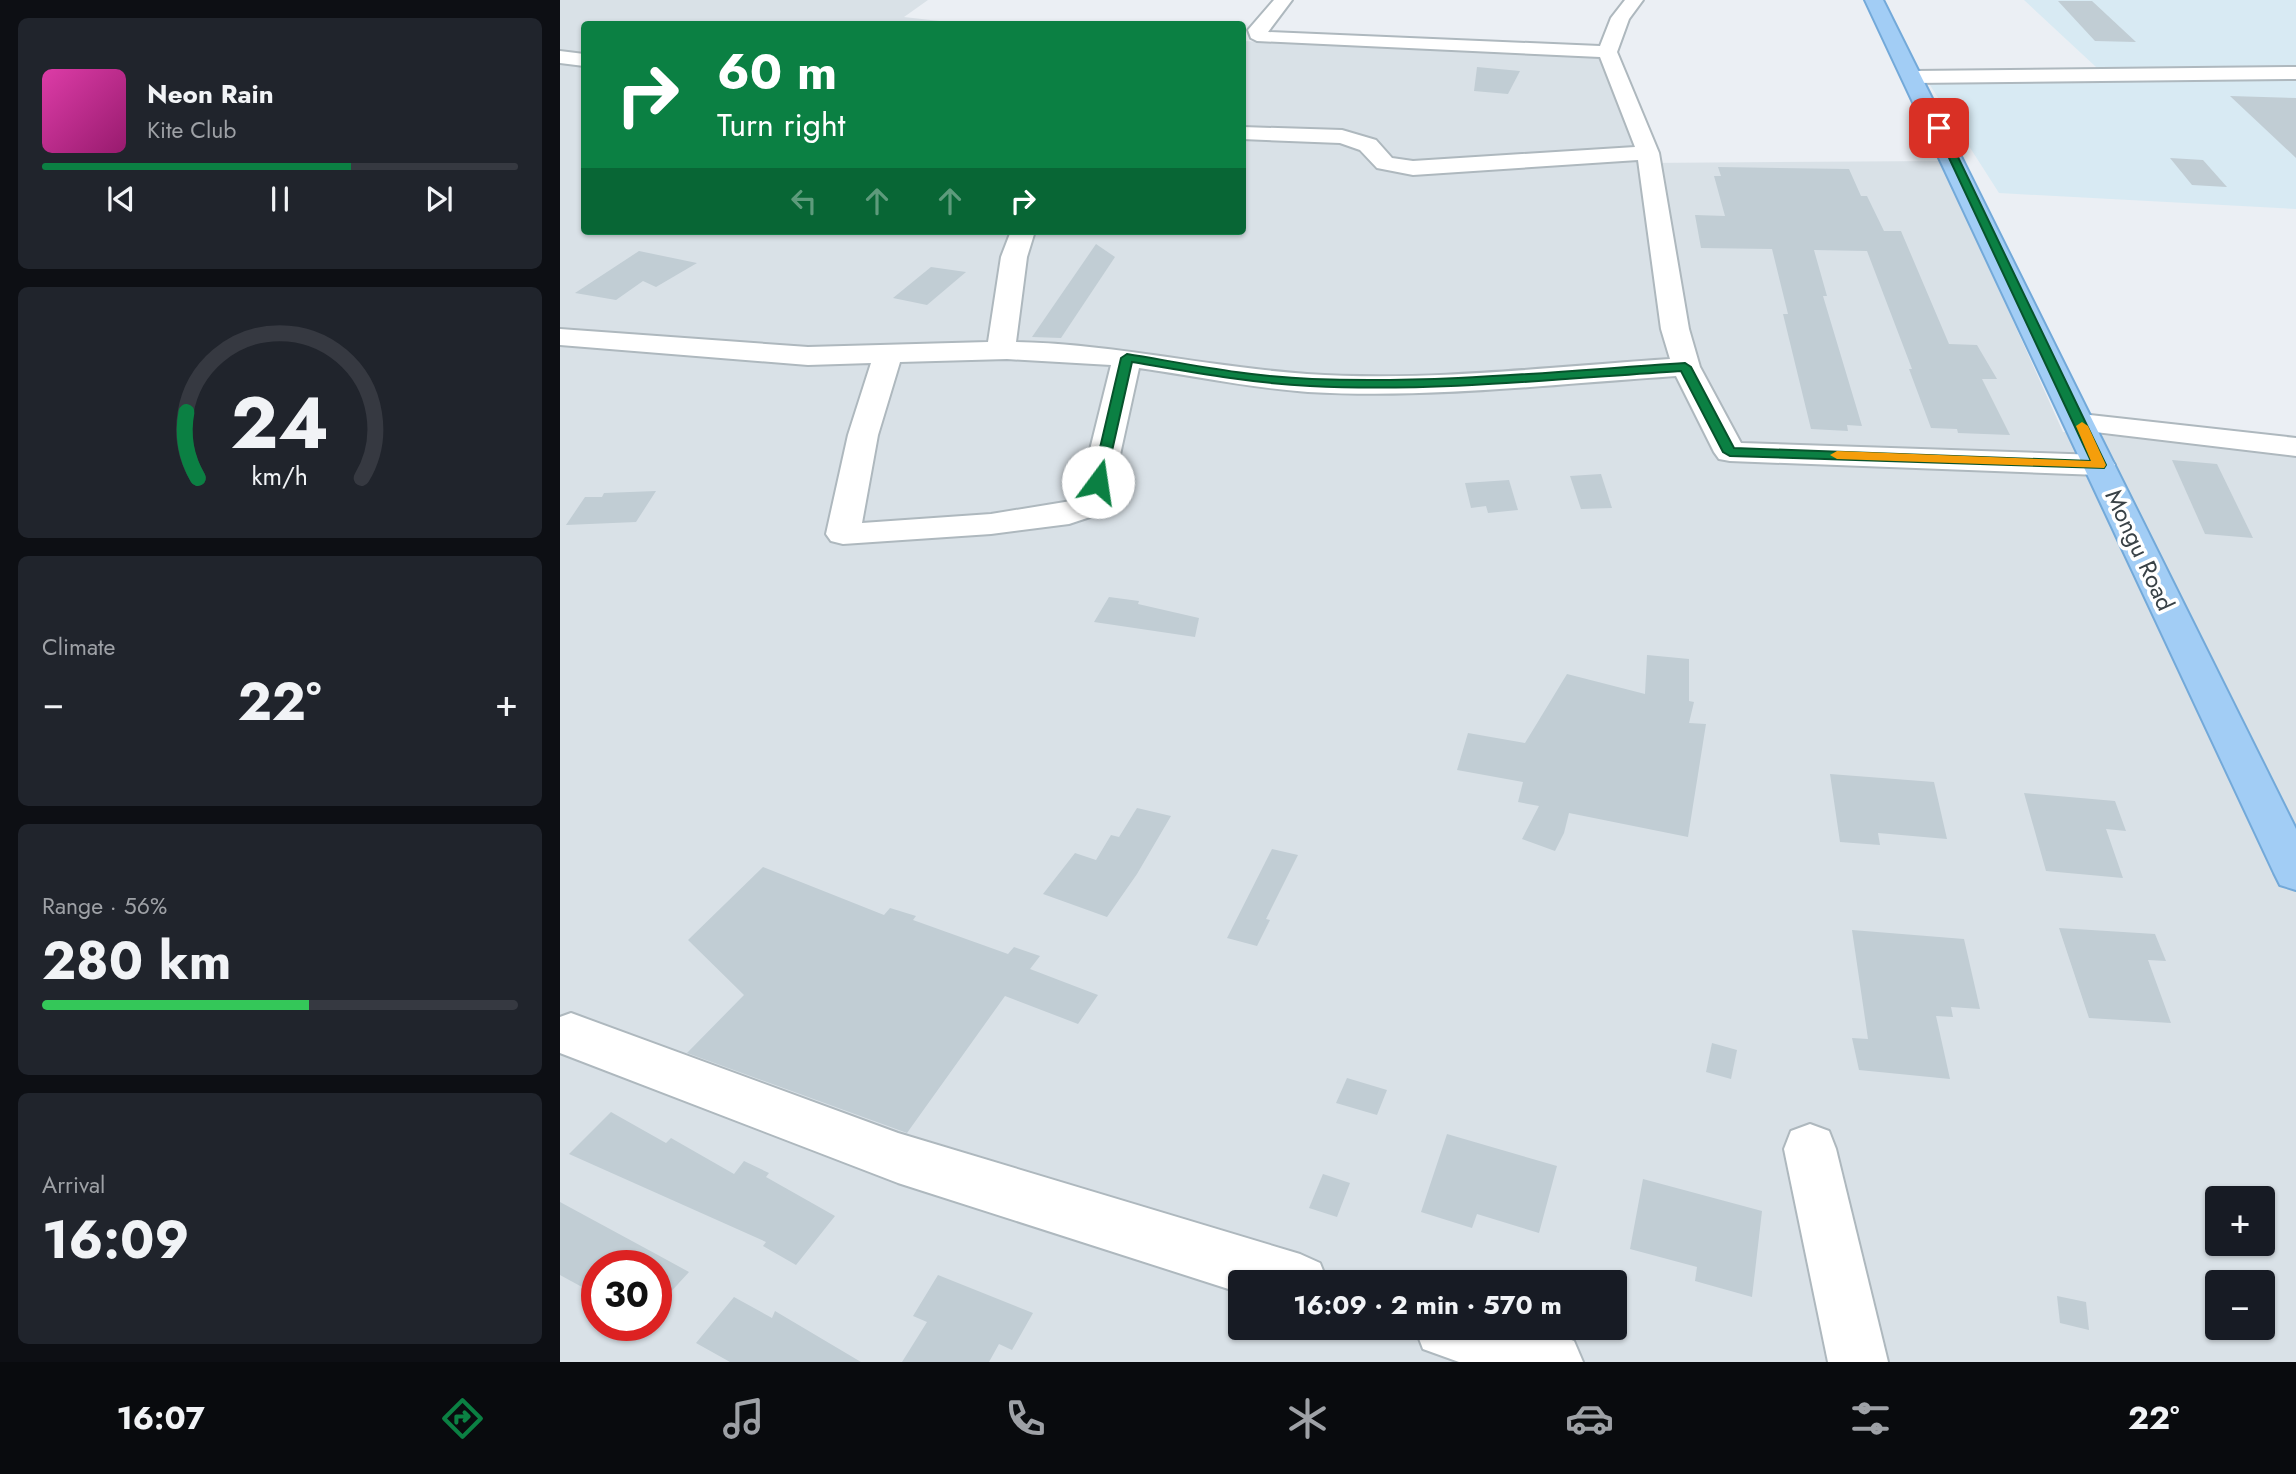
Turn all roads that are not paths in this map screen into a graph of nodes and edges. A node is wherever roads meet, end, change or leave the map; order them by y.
1 (1283, 0) edge
2 (1634, 0) edge
3 (1874, 0) edge
4 (1607, 52) junction
5 (560, 57) edge
6 (581, 60) edge
7 (2296, 73) edge
8 (1913, 77) junction
9 (1246, 133) edge
10 (1648, 153) junction
11 (1022, 235) edge
12 (560, 337) edge
13 (1001, 349) junction
14 (888, 354) junction
15 (1127, 358) junction
16 (1685, 367) junction
17 (2081, 423) junction
18 (2296, 447) edge
19 (2099, 465) junction
20 (2296, 873) edge
21 (571, 1035) dead end
22 (1810, 1149) dead end
23 (1258, 1270) edge
24 (1482, 1340) edge
25 (1553, 1362) edge
26 (1858, 1362) edge

1 - 4 street
2 - 4 street
3 - 8 main road, Mongu Road
4 - 10 street
5 - 6 street
7 - 8 street
8 - 17 main road, Mongu Road
9 - 10 street
10 - 16 street
11 - 13 street
12 - 14 street
13 - 14 street
13 - 15 street
14 - 15 street
15 - 16 street
16 - 19 street
17 - 18 street
17 - 19 main road, Mongu Road
19 - 20 main road, Mongu Road
21 - 23 street
22 - 26 street
24 - 25 street

